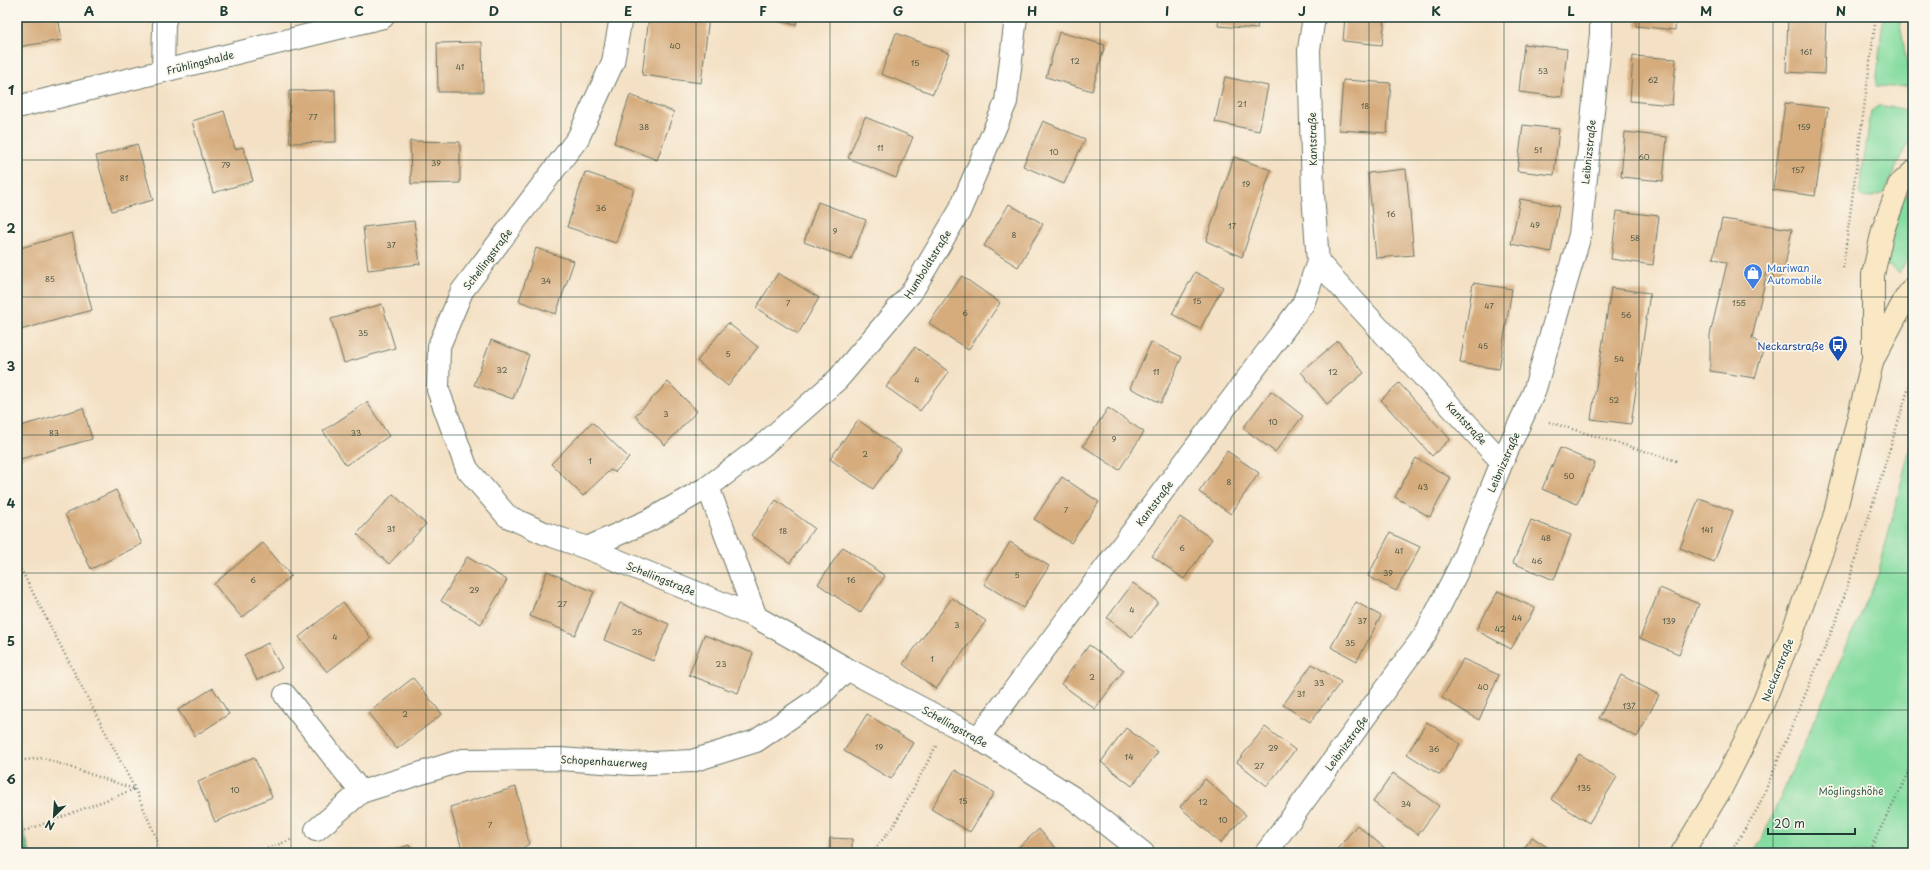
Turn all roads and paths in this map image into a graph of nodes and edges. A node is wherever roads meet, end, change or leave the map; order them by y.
1 (166, 17) edge
2 (383, 17) edge
3 (622, 17) edge
4 (1016, 17) edge
5 (1314, 17) edge
6 (1601, 17) edge
7 (1876, 17) edge
8 (163, 71) junction
9 (17, 107) edge
10 (1913, 172) edge
11 (1318, 262) junction
12 (1843, 268) dead end
13 (1913, 288) edge
14 (1873, 359) junction
15 (1913, 374) edge
16 (1524, 415) junction
17 (1502, 462) junction
18 (1677, 462) dead end
19 (708, 487) junction
20 (587, 548) junction
21 (17, 562) edge
22 (756, 617) junction
23 (847, 669) junction
24 (285, 695) dead end
25 (948, 722) junction
26 (978, 738) junction
27 (17, 761) edge
28 (1913, 765) edge
29 (134, 789) junction
30 (361, 792) junction
31 (316, 830) joint
32 (17, 834) edge
33 (160, 853) edge
34 (256, 853) edge
35 (872, 853) edge
36 (1143, 853) edge
37 (1266, 853) edge
38 (1682, 853) edge
39 (1730, 853) edge
40 (1868, 853) edge

1 - 8 street
2 - 8 street, Frühlingshalde
3 - 20 street, Schellingstraße
4 - 19 street, Humboldtstraße
5 - 11 street, Kantstraße
6 - 16 street, Leibnizstraße
7 - 12 path
8 - 9 street, Frühlingshalde
10 - 14 main road, Neckarstraße
11 - 17 street, Kantstraße
11 - 26 street, Kantstraße
13 - 14 main road, Neckarstraße
14 - 38 main road, Neckarstraße
15 - 39 path
16 - 17 street, Leibnizstraße
16 - 18 path
17 - 37 street, Leibnizstraße
19 - 20 street
19 - 22 street
20 - 22 street, Schellingstraße
21 - 29 path
22 - 23 street, Schellingstraße
23 - 25 street, Schellingstraße
23 - 30 street, Schopenhauerweg
24 - 30 street
25 - 26 street, Schellingstraße
25 - 35 path
26 - 36 street, Schellingstraße
27 - 29 path
28 - 40 path
29 - 32 path
29 - 33 path
30 - 31 street, Schopenhauerweg
31 - 34 path

